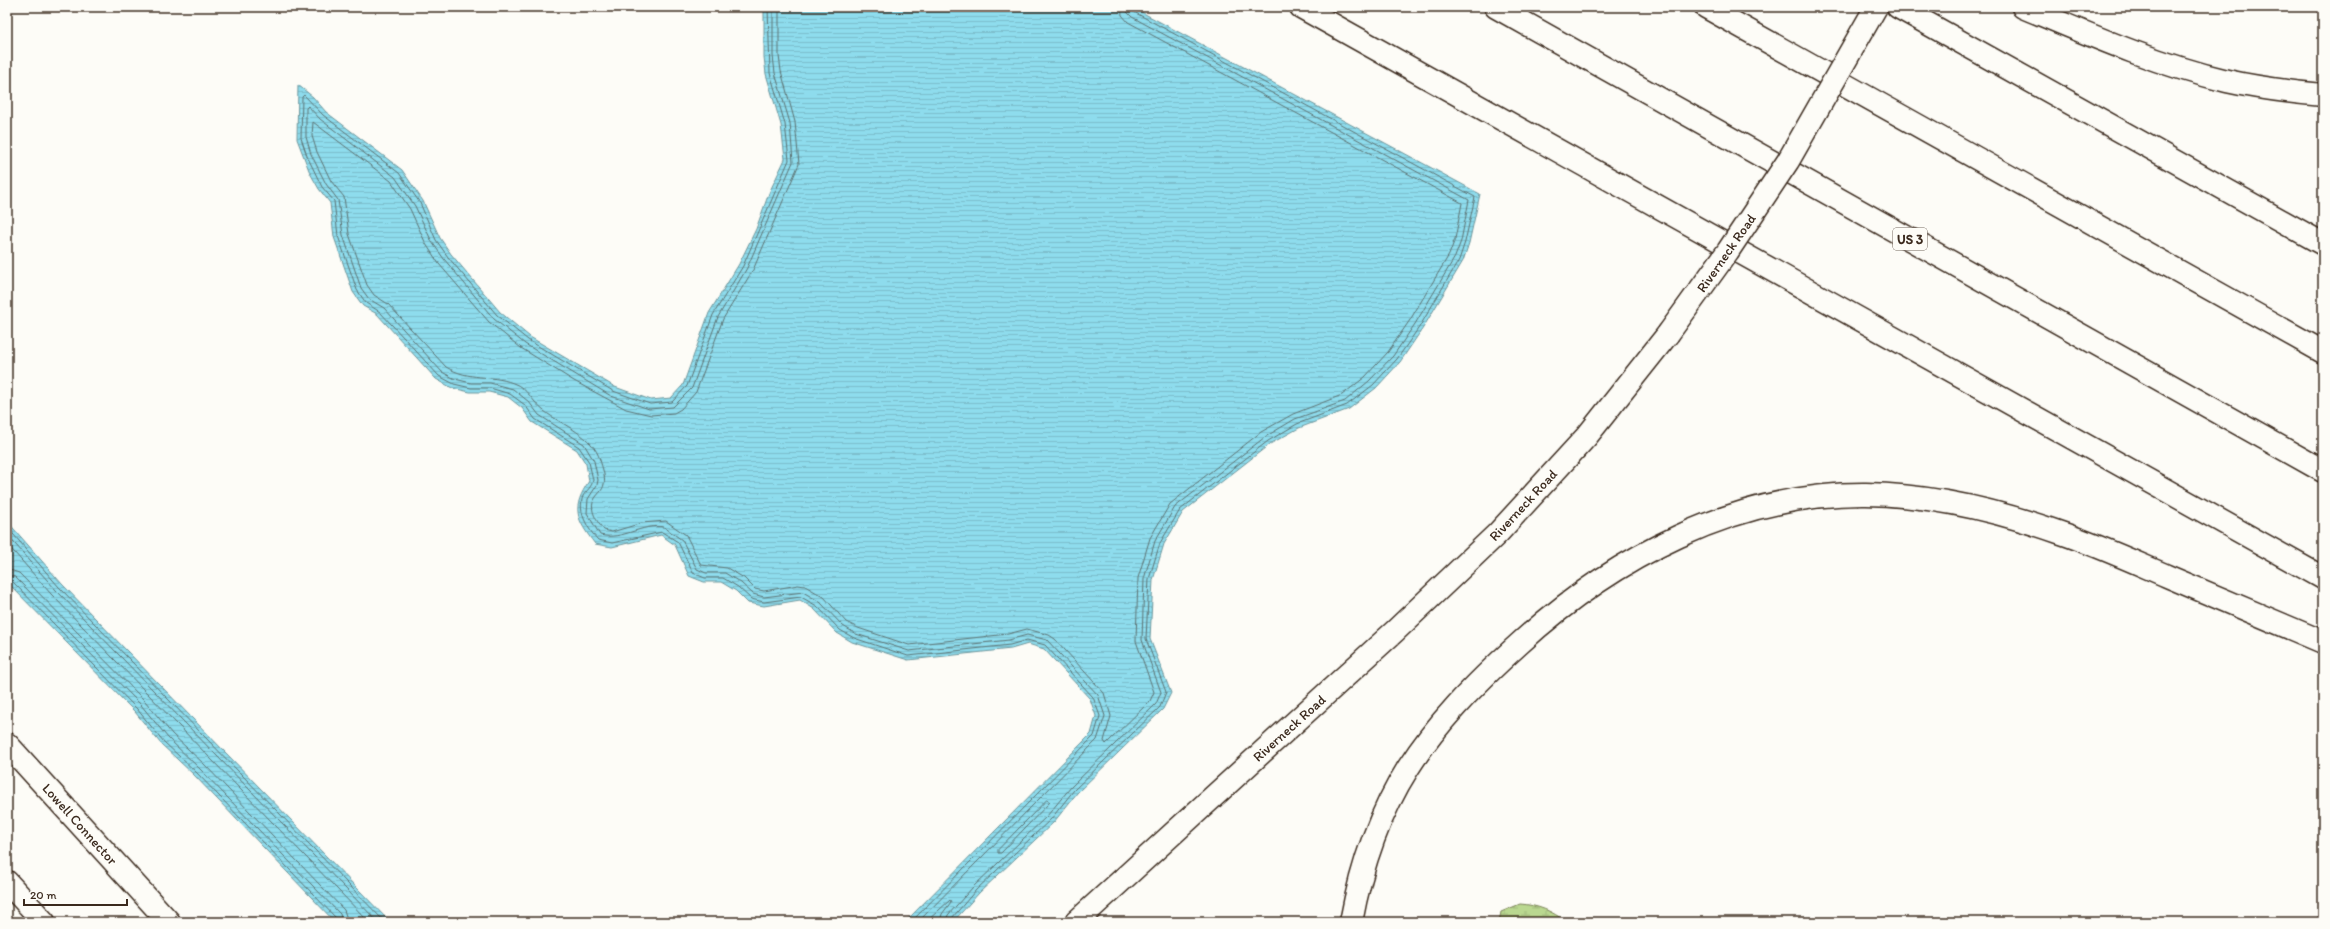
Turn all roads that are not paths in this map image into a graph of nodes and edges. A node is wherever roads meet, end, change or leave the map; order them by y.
1 (1301, 7) edge
2 (1496, 7) edge
3 (1706, 7) edge
4 (1876, 7) edge
5 (1898, 7) edge
6 (2023, 7) edge
7 (2323, 95) edge
8 (2323, 244) edge
9 (2323, 352) edge
10 (2323, 471) edge
11 (2323, 578) edge
12 (2323, 642) edge
13 (7, 744) edge
14 (7, 882) edge
15 (44, 922) edge
16 (170, 922) edge
17 (1076, 922) edge
18 (1351, 922) edge

1 - 11 main road
2 - 10 main road, US 3
3 - 9 main road
4 - 17 main road, Riverneck Road, bridge
5 - 8 main road
6 - 7 main road
12 - 18 main road
13 - 16 main road, Lowell Connector
14 - 15 main road

